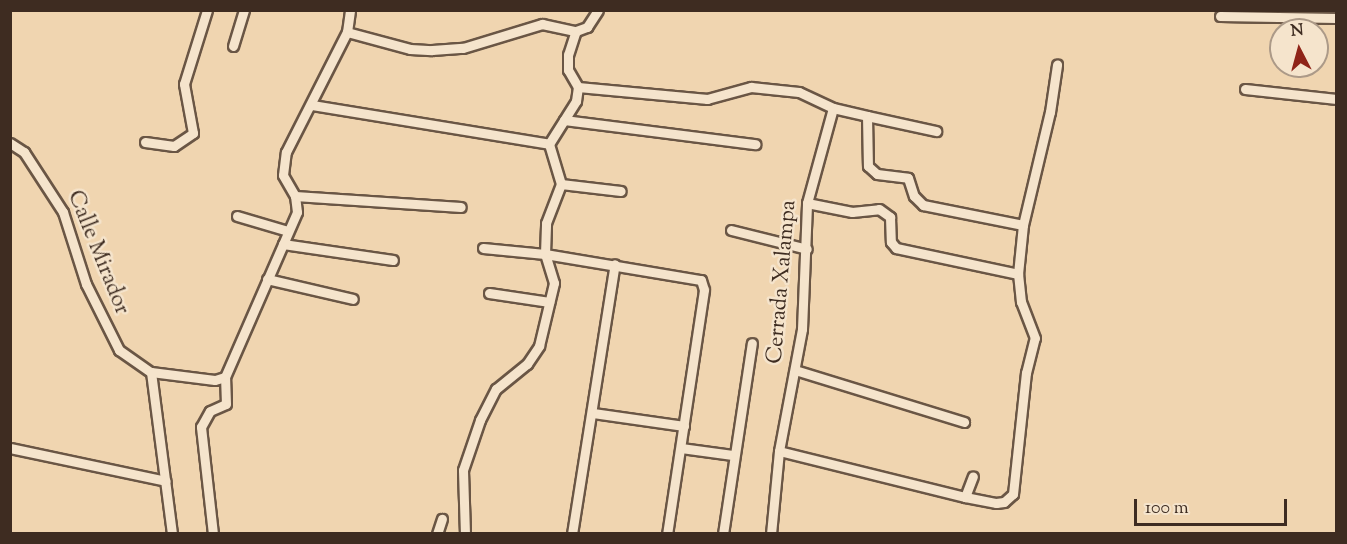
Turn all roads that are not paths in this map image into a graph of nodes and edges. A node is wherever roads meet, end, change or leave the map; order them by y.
1 (207, 10) edge
2 (244, 10) edge
3 (350, 10) edge
4 (598, 10) edge
5 (1220, 15) dead end
6 (1336, 18) edge
7 (576, 31) junction
8 (347, 32) junction
9 (233, 46) dead end
10 (1057, 65) dead end
11 (578, 87) junction
12 (1245, 88) dead end
13 (1336, 99) edge
14 (312, 105) junction
15 (833, 108) junction
16 (867, 116) junction
17 (564, 120) junction
18 (936, 131) dead end
19 (145, 142) dead end
20 (10, 143) edge
21 (549, 144) junction
22 (755, 144) dead end
23 (561, 184) junction
24 (621, 191) dead end
25 (296, 196) junction
26 (807, 203) junction
27 (460, 207) dead end
28 (237, 216) dead end
29 (1023, 225) junction
30 (731, 230) dead end
31 (288, 231) junction
32 (283, 244) junction
33 (483, 248) dead end
34 (807, 249) junction
35 (545, 254) junction
36 (393, 260) dead end
37 (615, 264) junction
38 (1018, 274) junction
39 (267, 279) junction
40 (489, 293) dead end
41 (353, 299) dead end
42 (549, 302) junction
43 (752, 343) dead end
44 (795, 370) junction
45 (151, 372) junction
46 (225, 377) junction
47 (593, 413) junction
48 (963, 422) dead end
49 (684, 426) junction
50 (10, 447) edge
51 (681, 448) junction
52 (779, 450) junction
53 (733, 455) junction
54 (973, 476) dead end
55 (166, 481) junction
56 (965, 497) junction
57 (442, 519) dead end
58 (172, 534) edge
59 (213, 534) edge
60 (437, 534) edge
61 (465, 534) edge
62 (572, 534) edge
63 (667, 534) edge
64 (723, 534) edge
65 (771, 534) edge

1 - 19 street
2 - 9 street
3 - 8 street
4 - 7 street
5 - 6 street
7 - 8 street
7 - 11 street
8 - 14 street
10 - 29 street
11 - 15 street
11 - 17 street
12 - 13 street
14 - 21 street
14 - 25 street
15 - 16 street
15 - 26 street, Cerrada Xalampa
16 - 18 street
16 - 29 street
17 - 21 street
17 - 22 street
20 - 45 street, Calle Mirador
21 - 23 street
23 - 24 street
23 - 35 street
25 - 27 street
25 - 31 street
26 - 34 street, Cerrada Xalampa
26 - 38 street
28 - 31 street
29 - 38 street
30 - 34 street
31 - 32 street
32 - 36 street
32 - 39 street
33 - 35 street
34 - 44 street, Cerrada Xalampa
35 - 37 street
35 - 42 street
37 - 47 street
37 - 49 street
38 - 56 street
39 - 41 street
39 - 46 street
40 - 42 street
42 - 61 street
43 - 53 street
44 - 48 street
44 - 52 street, Cerrada Xalampa
45 - 46 street
45 - 55 street
46 - 59 street
47 - 49 street
47 - 62 street
49 - 51 street
50 - 55 street
51 - 53 street
51 - 63 street
52 - 56 street
52 - 65 street, Cerrada Xalampa
53 - 64 street
54 - 56 street
55 - 58 street
57 - 60 street

